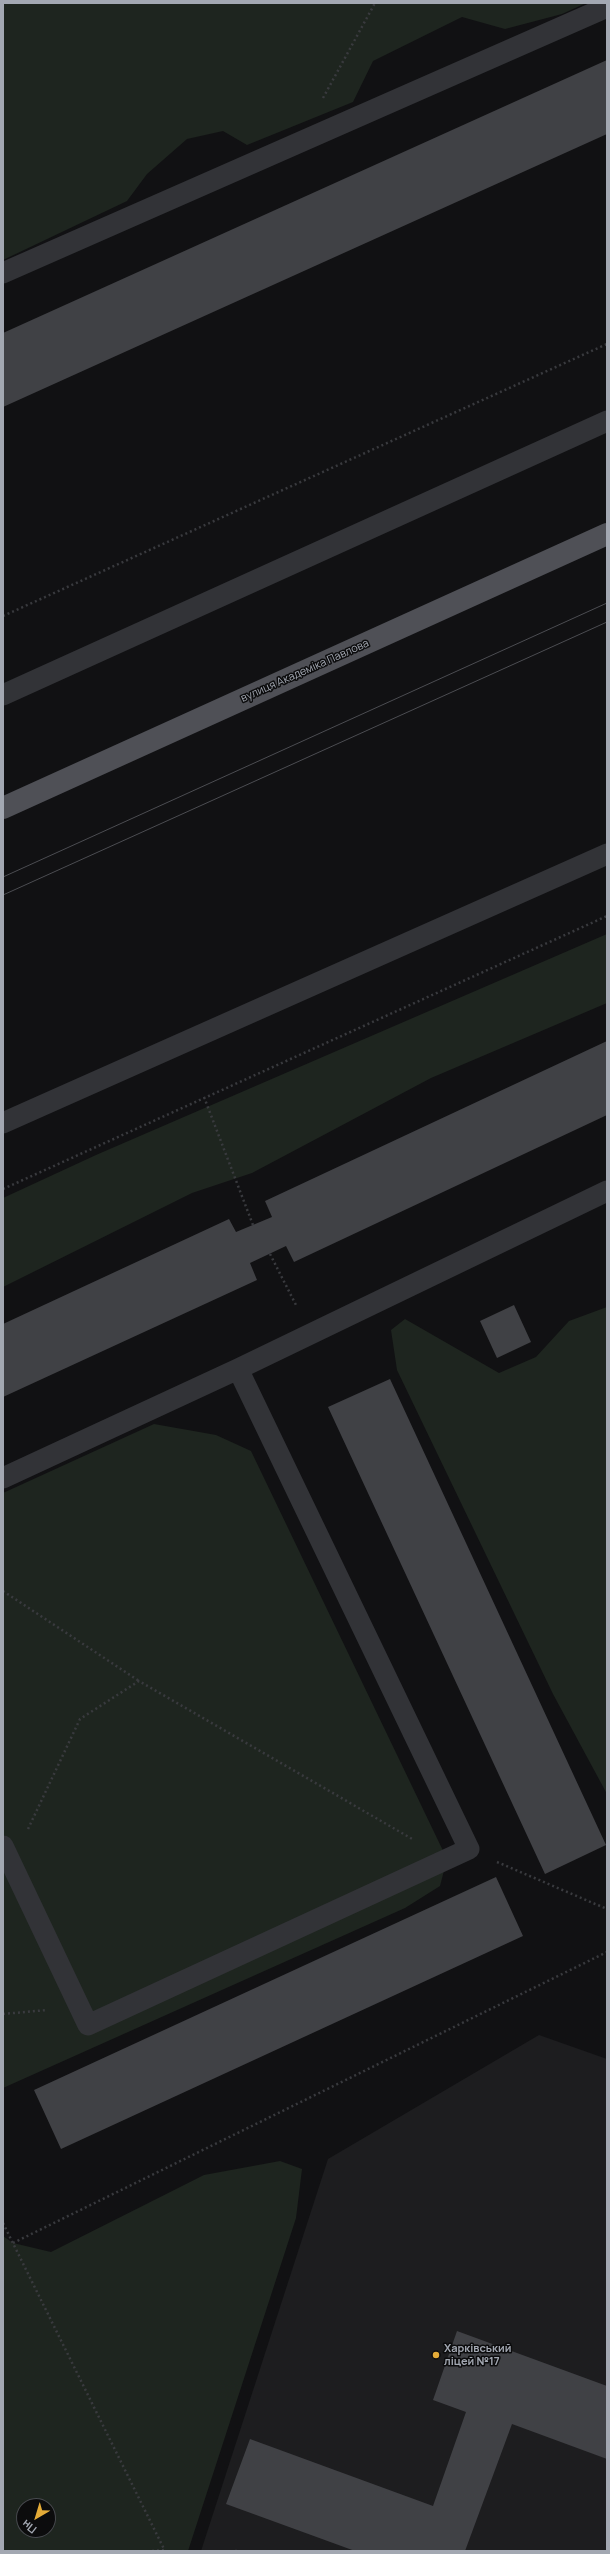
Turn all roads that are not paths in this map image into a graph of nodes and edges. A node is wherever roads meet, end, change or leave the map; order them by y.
1 (607, 7) edge
2 (3, 272) edge
3 (607, 421) edge
4 (607, 534) edge
5 (3, 695) edge
6 (3, 808) edge
7 (607, 854) edge
8 (3, 1123) edge
9 (607, 1191) edge
10 (238, 1369) junction
11 (3, 1478) edge
12 (7, 1855) edge

1 - 2 lane
3 - 5 lane
4 - 6 main road, вулиця Академіка Павлова
7 - 8 lane
9 - 10 lane
10 - 11 lane
10 - 12 lane

